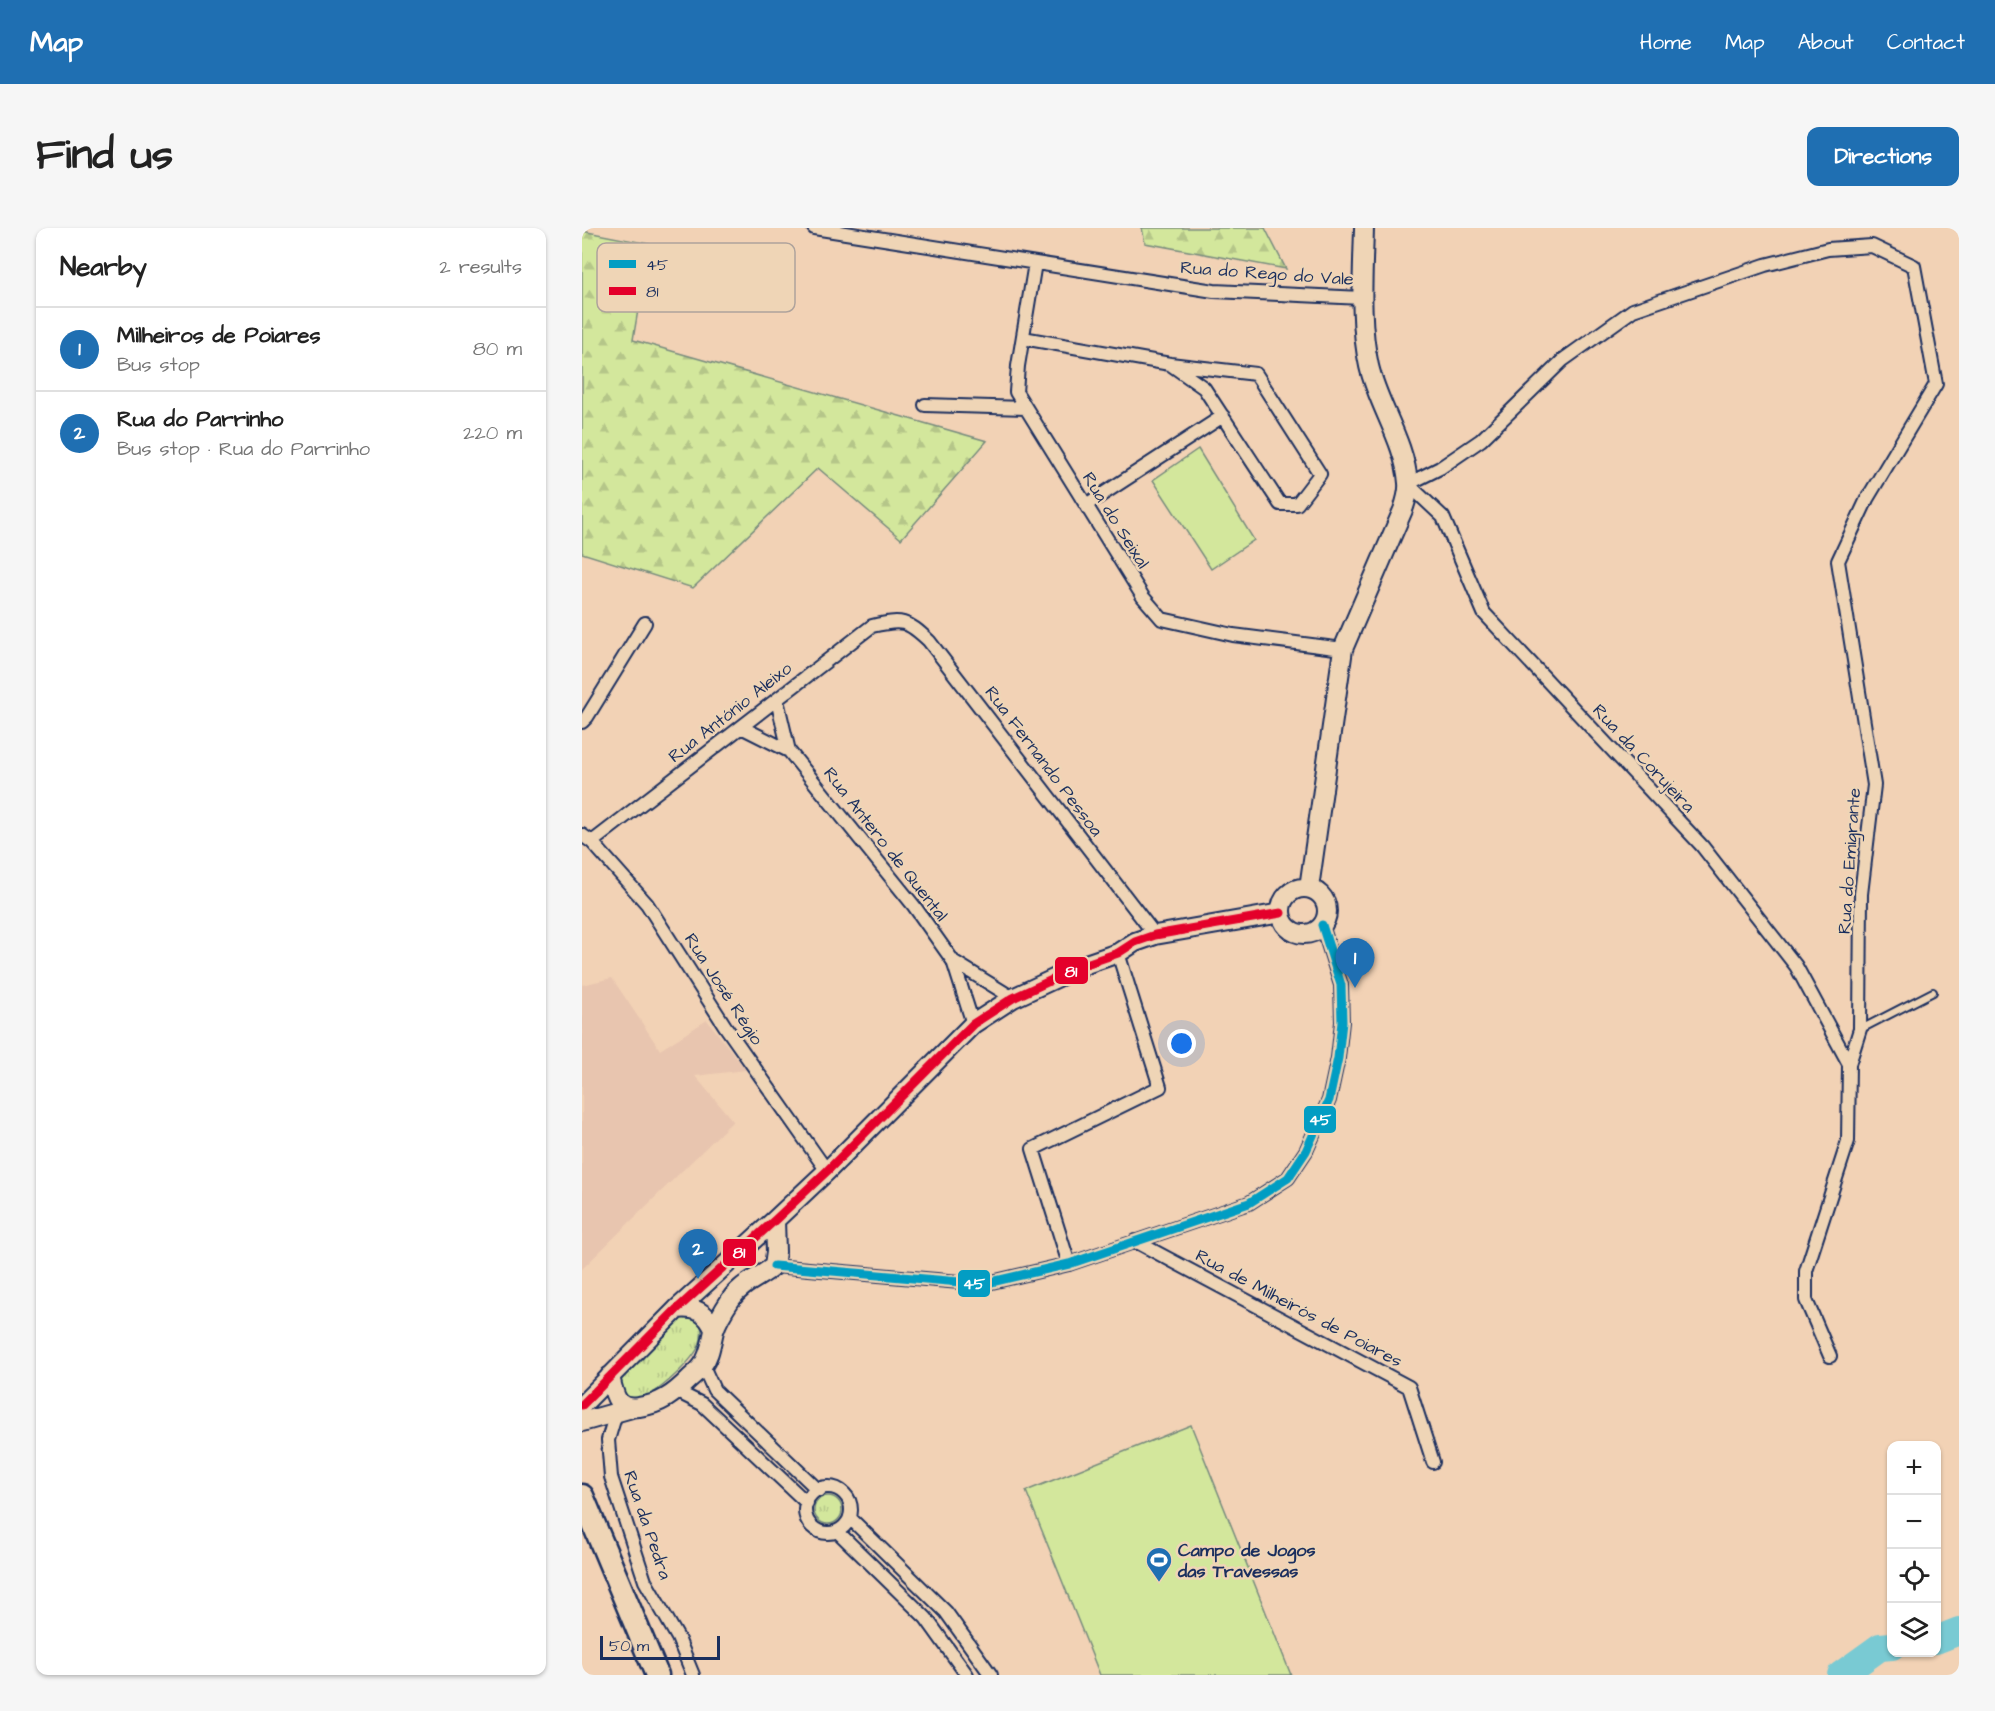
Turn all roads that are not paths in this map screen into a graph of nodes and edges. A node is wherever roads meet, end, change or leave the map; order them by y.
1 (814, 228) edge
2 (1364, 228) edge
3 (1035, 263) junction
4 (1362, 298) junction
5 (1023, 338) junction
6 (1170, 364) junction
7 (925, 405) dead end
8 (1026, 408) junction
9 (1223, 416) junction
10 (1408, 484) junction
11 (1086, 505) junction
12 (896, 620) joint
13 (645, 623) dead end
14 (1343, 649) junction
15 (777, 700) junction
16 (582, 722) edge
17 (741, 727) junction
18 (789, 751) junction
19 (587, 838) edge
20 (1309, 888) junction
21 (1281, 913) junction
22 (1322, 925) junction
23 (1155, 935) junction
24 (1118, 953) junction
25 (953, 961) junction
26 (1933, 992) dead end
27 (1013, 998) junction
28 (973, 1024) junction
29 (1860, 1029) junction
30 (1849, 1064) junction
31 (826, 1171) junction
32 (775, 1220) junction
33 (1135, 1241) junction
34 (1069, 1264) junction
35 (774, 1266) junction
36 (677, 1309) junction
37 (714, 1329) junction
38 (1830, 1356) dead end
39 (703, 1366) junction
40 (610, 1376) junction
41 (676, 1392) junction
42 (582, 1405) edge
43 (624, 1411) junction
44 (582, 1422) edge
45 (1433, 1462) dead end
46 (820, 1490) junction
47 (582, 1496) edge
48 (807, 1503) junction
49 (850, 1518) junction
50 (582, 1530) edge
51 (837, 1531) junction
52 (643, 1675) edge
53 (657, 1675) edge
54 (693, 1675) edge
55 (967, 1675) edge
56 (992, 1675) edge

1 - 3 street, Rua do Rego do Vale
2 - 4 street
3 - 4 street, Rua do Rego do Vale
3 - 5 street, Rua do Seixal
4 - 10 street
5 - 6 street
5 - 8 street, Rua do Seixal
6 - 9 street
6 - 9 street
7 - 8 street
8 - 11 street, Rua do Seixal
9 - 11 street
10 - 14 street
10 - 29 street, Rua do Emigrante
10 - 30 street, Rua da Corujeira
11 - 14 street, Rua do Seixal
12 - 15 street, Rua António Aleixo
12 - 23 street, Rua Fernando Pessoa
13 - 16 street
14 - 20 street
15 - 17 street, Rua António Aleixo
15 - 18 street, Rua Antero de Quental
17 - 18 street, Rua Antero de Quental
17 - 19 street, Rua António Aleixo
18 - 25 street, Rua Antero de Quental
19 - 31 street, Rua José Régio
20 - 21 street
20 - 22 street
21 - 22 street
21 - 23 street
22 - 33 street, Rua de Milheirós de Poiares
23 - 24 street
24 - 27 street
24 - 34 street
25 - 27 street, Rua Antero de Quental
25 - 28 street, Rua Antero de Quental
26 - 29 lane
27 - 28 street
28 - 31 street
29 - 30 street, Rua do Emigrante
30 - 38 street, Rua do Emigrante
31 - 32 street
32 - 35 street
32 - 36 street
33 - 34 street, Rua de Milheirós de Poiares
33 - 45 street, Rua de Milheirós de Poiares
34 - 35 street, Rua de Milheirós de Poiares
35 - 37 street
36 - 37 street
36 - 40 street
37 - 39 street
39 - 41 street
39 - 46 street
40 - 42 street
40 - 43 street
41 - 43 street
41 - 48 street
43 - 44 street
43 - 54 street, Rua da Pedra
46 - 48 street
46 - 49 street
47 - 53 highway
48 - 51 street
49 - 51 street
49 - 56 street
50 - 52 highway
51 - 55 street

